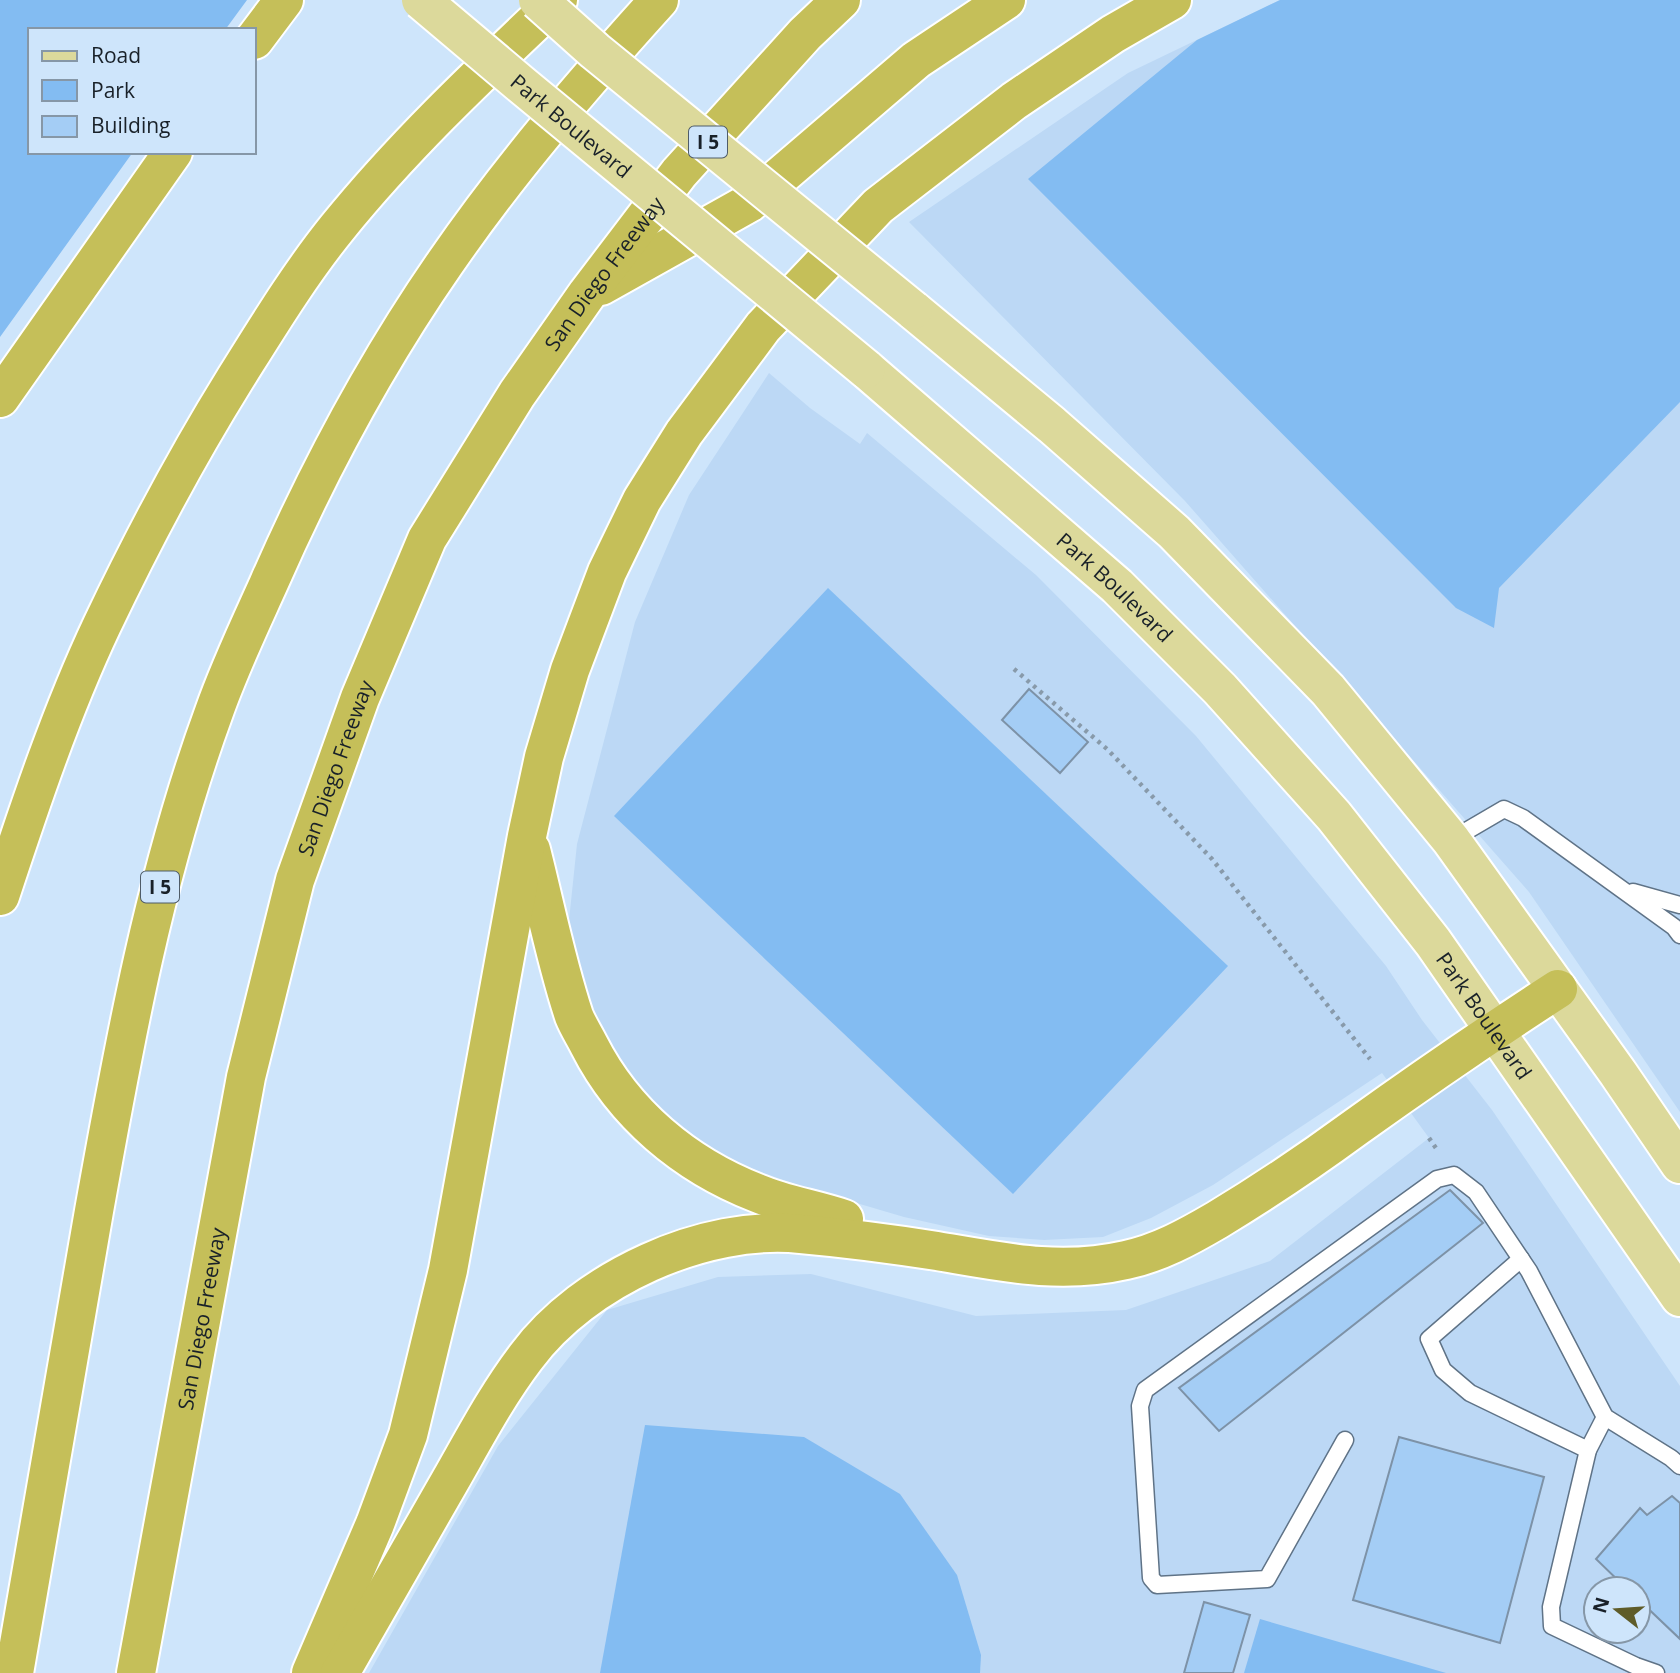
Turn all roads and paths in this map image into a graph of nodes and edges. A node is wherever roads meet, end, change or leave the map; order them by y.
1 (284, 0) edge
2 (421, 0) edge
3 (538, 0) edge
4 (558, 0) edge
5 (659, 0) edge
6 (841, 0) edge
7 (1006, 0) edge
8 (1172, 0) edge
9 (256, 37) edge
10 (172, 154) edge
11 (587, 294) junction
12 (0, 398) edge
13 (1014, 669) dead end
14 (527, 836) junction
15 (1451, 840) junction
16 (1621, 888) junction
17 (0, 896) edge
18 (1680, 905) edge
19 (1680, 935) edge
20 (1558, 989) junction
21 (1495, 1030) junction
22 (1370, 1059) dead end
23 (1680, 1164) edge
24 (935, 1251) junction
25 (1521, 1259) junction
26 (1680, 1297) edge
27 (1605, 1417) junction
28 (1345, 1440) dead end
29 (1588, 1450) junction
30 (1680, 1466) edge
31 (14, 1673) edge
32 (136, 1673) edge
33 (311, 1673) edge
34 (340, 1673) edge
35 (1656, 1673) edge

1 - 9 highway
2 - 21 main road, Park Boulevard, bridge
3 - 15 main road, bridge
4 - 17 highway
5 - 31 highway, I 5
6 - 11 highway, San Diego Freeway / I 5
7 - 11 highway
8 - 14 highway
10 - 12 highway
11 - 32 highway, San Diego Freeway / I 5
13 - 22 path
14 - 24 highway
14 - 33 highway
15 - 16 lane
15 - 20 main road
16 - 18 lane
16 - 19 lane
20 - 21 highway
20 - 23 main road
21 - 24 highway
21 - 26 main road, Park Boulevard
24 - 34 highway
25 - 27 lane
25 - 28 lane
25 - 29 lane
27 - 29 lane
27 - 30 lane
29 - 35 lane

